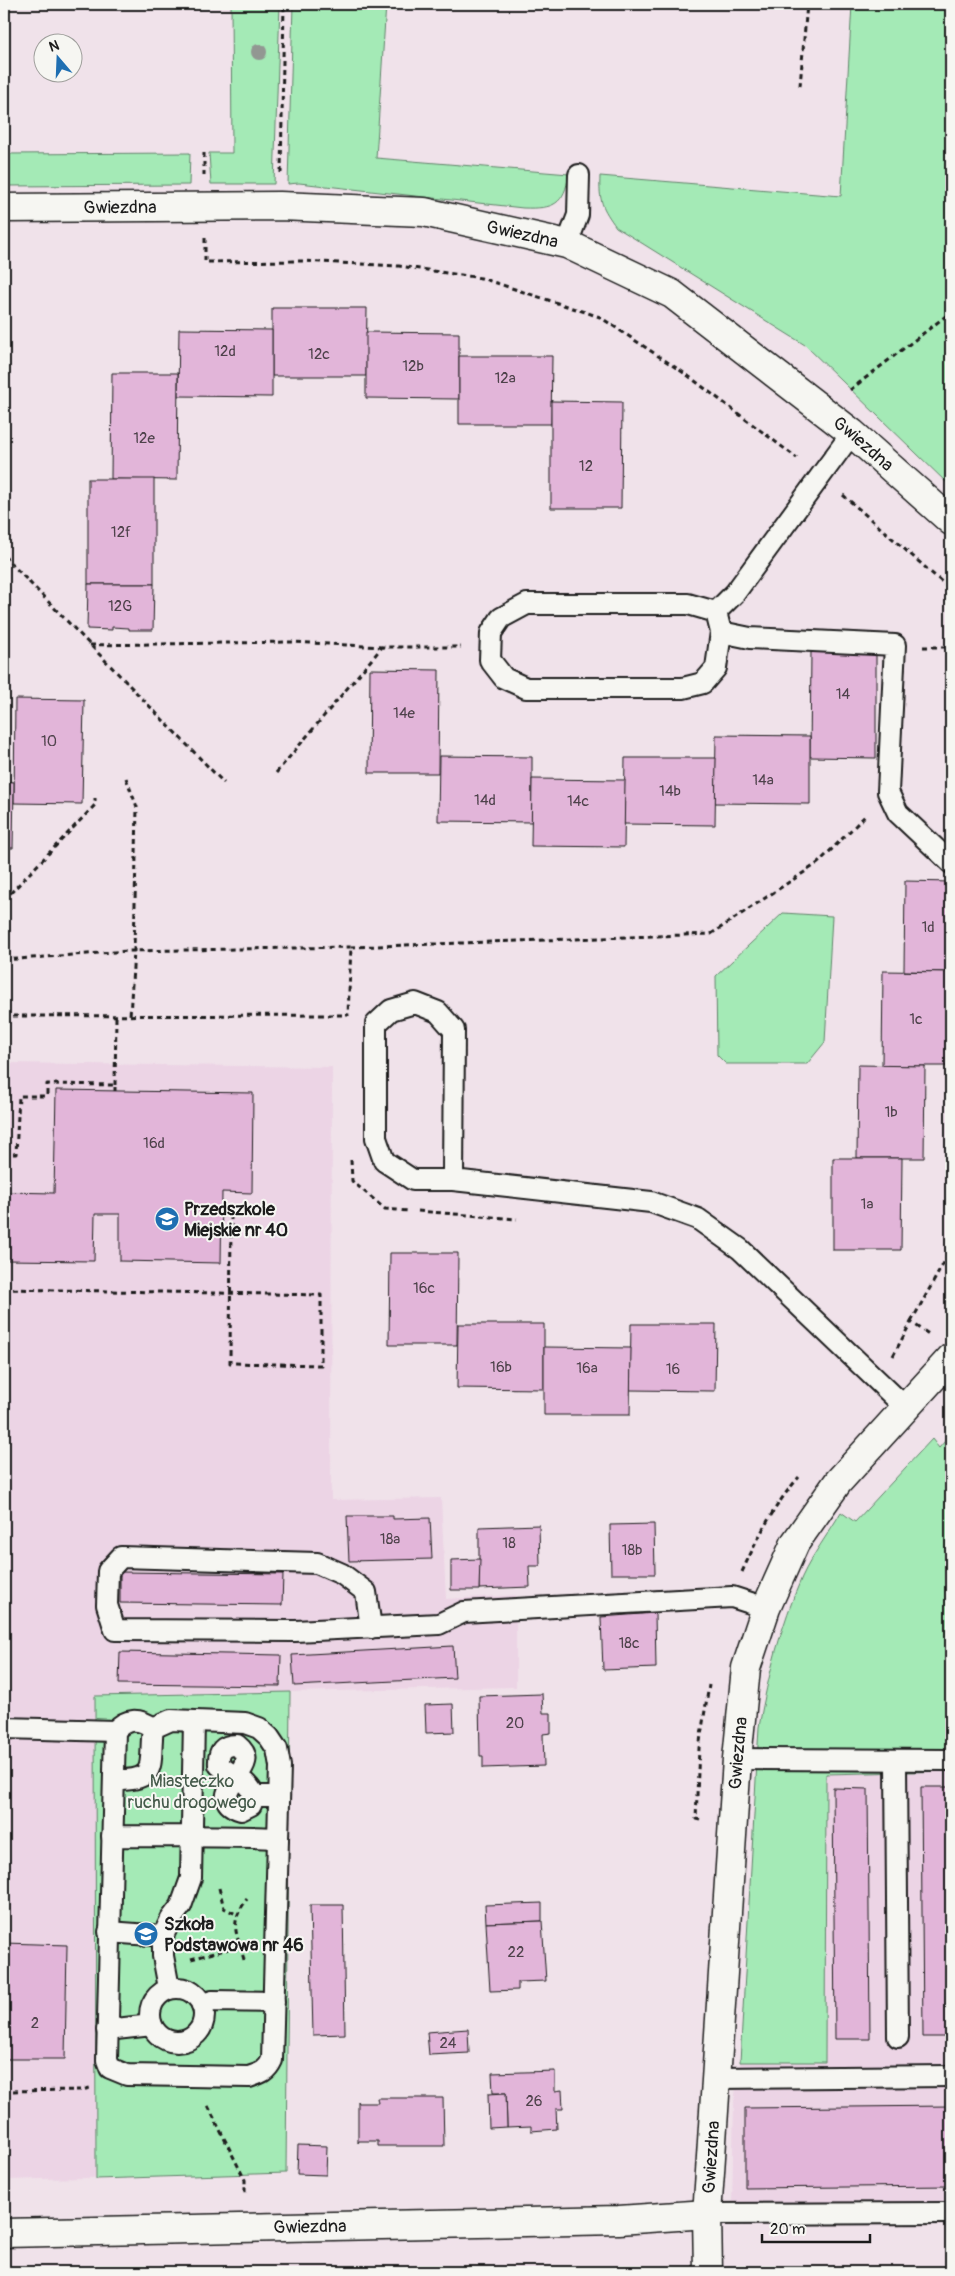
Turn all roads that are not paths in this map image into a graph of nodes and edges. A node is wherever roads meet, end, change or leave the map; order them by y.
1 (579, 174) dead end
2 (4, 208) edge
3 (567, 244) junction
4 (852, 433) junction
5 (951, 521) edge
6 (716, 612) junction
7 (721, 632) junction
8 (951, 863) edge
9 (453, 1180) junction
10 (951, 1358) edge
11 (906, 1408) junction
12 (766, 1608) junction
13 (371, 1628) junction
14 (194, 1721) junction
15 (4, 1728) edge
16 (153, 1728) junction
17 (115, 1731) junction
18 (737, 1759) junction
19 (951, 1760) edge
20 (896, 1761) junction
21 (235, 1777) dead end
22 (114, 1780) junction
23 (279, 1796) junction
24 (112, 1836) junction
25 (192, 1838) junction
26 (278, 1838) junction
27 (109, 1932) junction
28 (163, 1936) junction
29 (169, 1988) junction
30 (274, 2002) junction
31 (202, 2005) junction
32 (152, 2025) junction
33 (107, 2030) junction
34 (898, 2037) dead end
35 (951, 2076) edge
36 (716, 2078) junction
37 (951, 2213) edge
38 (708, 2214) junction
39 (4, 2233) edge
40 (708, 2272) edge

1 - 3 lane
2 - 3 street, Gwiezdna
3 - 4 street, Gwiezdna
4 - 5 street, Gwiezdna
4 - 6 lane
6 - 7 lane
6 - 7 lane
7 - 8 lane
9 - 9 lane
9 - 11 lane
10 - 11 street, Gwiezdna
11 - 12 street, Gwiezdna
12 - 13 lane
12 - 18 street, Gwiezdna
13 - 13 lane
14 - 16 lane
14 - 23 lane
14 - 25 lane
15 - 17 lane
16 - 17 lane
16 - 22 lane
17 - 22 lane
18 - 20 lane
18 - 36 street, Gwiezdna
19 - 20 lane
20 - 34 lane
21 - 23 lane
22 - 24 lane
23 - 26 lane
24 - 25 lane
24 - 27 lane
25 - 26 lane
25 - 28 lane
26 - 30 lane
27 - 28 lane
27 - 33 lane
28 - 29 lane
29 - 31 lane
29 - 32 lane
30 - 31 lane
30 - 33 lane
31 - 32 lane
32 - 33 lane
35 - 36 lane
36 - 38 street, Gwiezdna
37 - 38 lane
38 - 39 street, Gwiezdna
38 - 40 street, Gwiezdna

